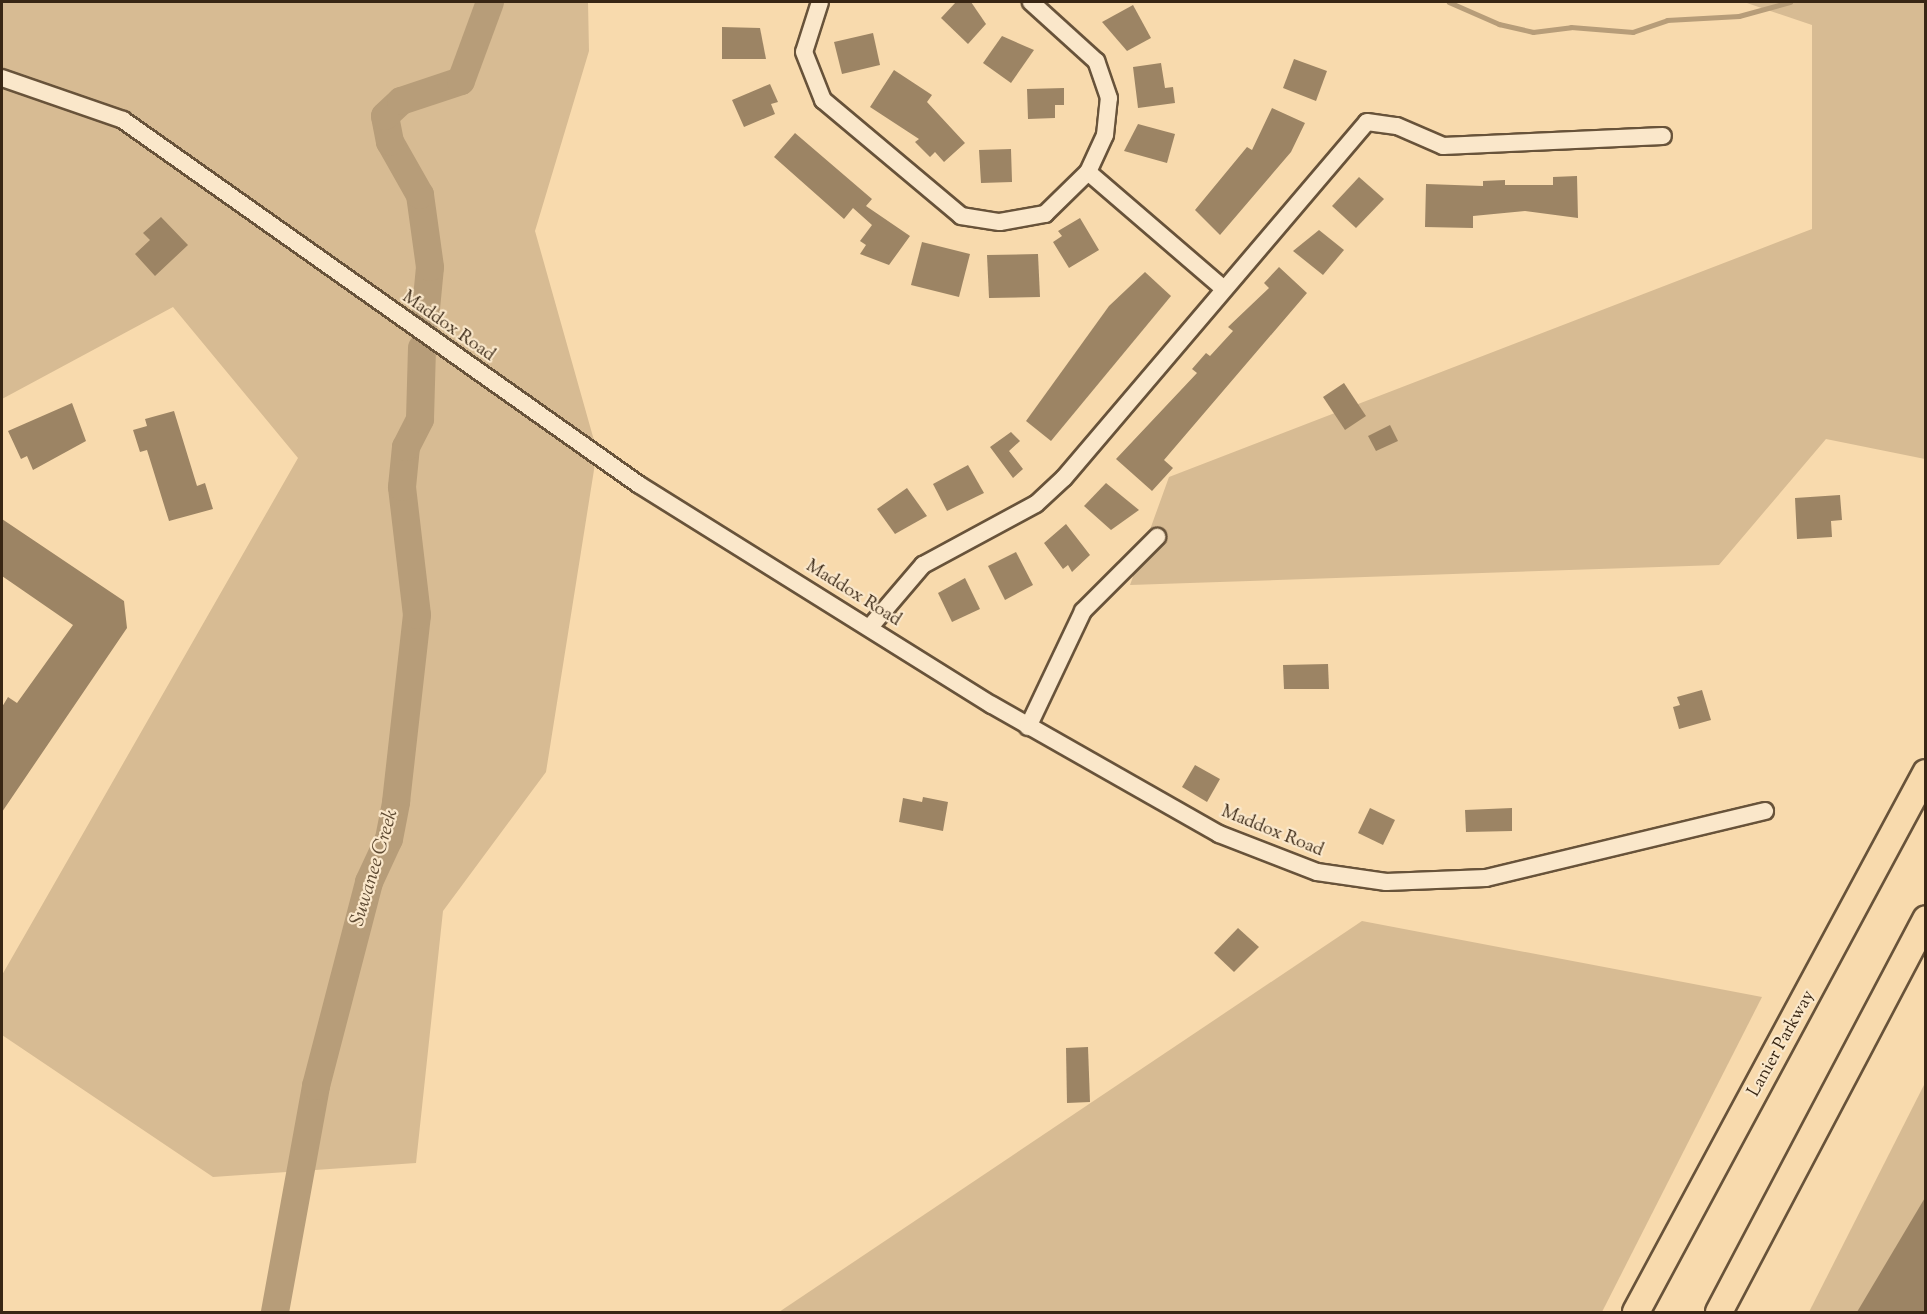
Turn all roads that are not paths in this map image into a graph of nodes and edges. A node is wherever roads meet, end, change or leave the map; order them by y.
1 (820, 2) edge
2 (1031, 2) edge
3 (2, 78) edge
4 (1663, 136) dead end
5 (1088, 172) junction
6 (1224, 290) junction
7 (1157, 537) dead end
8 (870, 627) junction
9 (1028, 727) junction
10 (1926, 773) edge
11 (1765, 811) dead end
12 (1926, 919) edge
13 (1636, 1312) edge
14 (1719, 1312) edge

1 - 5 street
2 - 5 street
3 - 8 street, Maddox Road
4 - 6 street
5 - 6 street
6 - 8 street
7 - 9 street
8 - 9 street, Maddox Road
9 - 11 street, Maddox Road
10 - 13 highway, Lanier Parkway
12 - 14 highway

